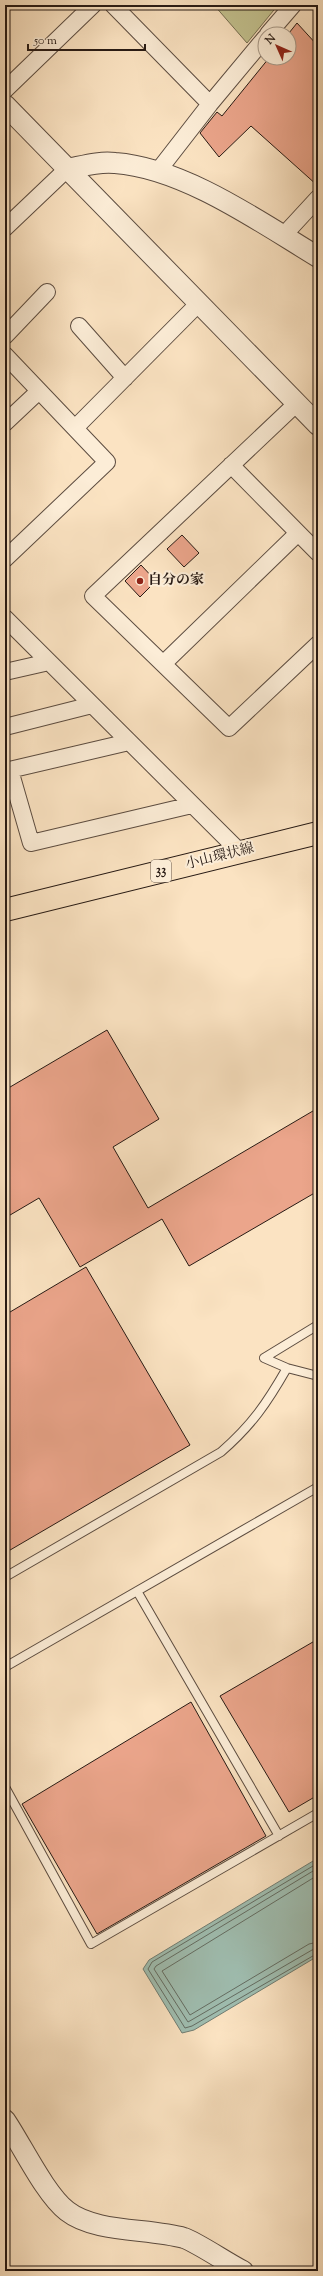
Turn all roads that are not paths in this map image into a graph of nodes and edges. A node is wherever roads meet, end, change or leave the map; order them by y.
1 (93, 5) edge
2 (113, 5) edge
3 (293, 5) edge
4 (275, 26) edge
5 (257, 48) edge
6 (5, 90) edge
7 (210, 104) junction
8 (5, 105) edge
9 (67, 169) junction
10 (158, 171) junction
11 (318, 198) edge
12 (5, 228) edge
13 (283, 236) junction
14 (318, 257) edge
15 (47, 292) dead end
16 (199, 304) junction
17 (79, 326) dead end
18 (5, 336) edge
19 (5, 355) edge
20 (125, 378) junction
21 (40, 391) junction
22 (297, 403) junction
23 (5, 423) edge
24 (318, 425) edge
25 (75, 428) junction
26 (231, 465) junction
27 (298, 533) junction
28 (318, 553) edge
29 (5, 559) edge
30 (7, 624) edge
31 (318, 644) edge
32 (49, 662) junction
33 (163, 664) junction
34 (5, 672) edge
35 (92, 705) junction
36 (5, 727) edge
37 (129, 742) junction
38 (8, 771) edge
39 (192, 805) junction
40 (318, 833) edge
41 (240, 852) junction
42 (5, 910) edge
43 (318, 1325) edge
44 (287, 1368) junction
45 (318, 1376) edge
46 (318, 1487) edge
47 (5, 1577) edge
48 (137, 1591) junction
49 (5, 1667) edge
50 (5, 1786) edge
51 (318, 1813) edge
52 (279, 1836) junction
53 (5, 2120) edge
54 (243, 2271) edge

1 - 6 street
2 - 7 street
3 - 4 street
5 - 7 street
7 - 10 street
8 - 9 street
9 - 10 street
9 - 12 street
9 - 16 street
10 - 13 street
11 - 13 street
13 - 14 street
15 - 18 street
16 - 20 street
16 - 22 street
17 - 20 street
19 - 21 street
20 - 25 street
21 - 23 street
21 - 25 street
22 - 24 street
22 - 26 street
25 - 29 street
26 - 27 street
26 - 33 street
27 - 28 street
27 - 33 street
30 - 32 street
31 - 33 street
32 - 34 street
32 - 35 street
35 - 36 street
35 - 37 street
37 - 38 street
37 - 39 street
38 - 39 street
39 - 41 street
40 - 41 main road, 小山環状線 / 33
41 - 42 main road, 小山環状線 / 33
43 - 44 lane
44 - 45 lane
44 - 47 lane
46 - 48 lane
48 - 49 lane
48 - 52 lane
50 - 52 lane
51 - 52 lane
53 - 54 street

